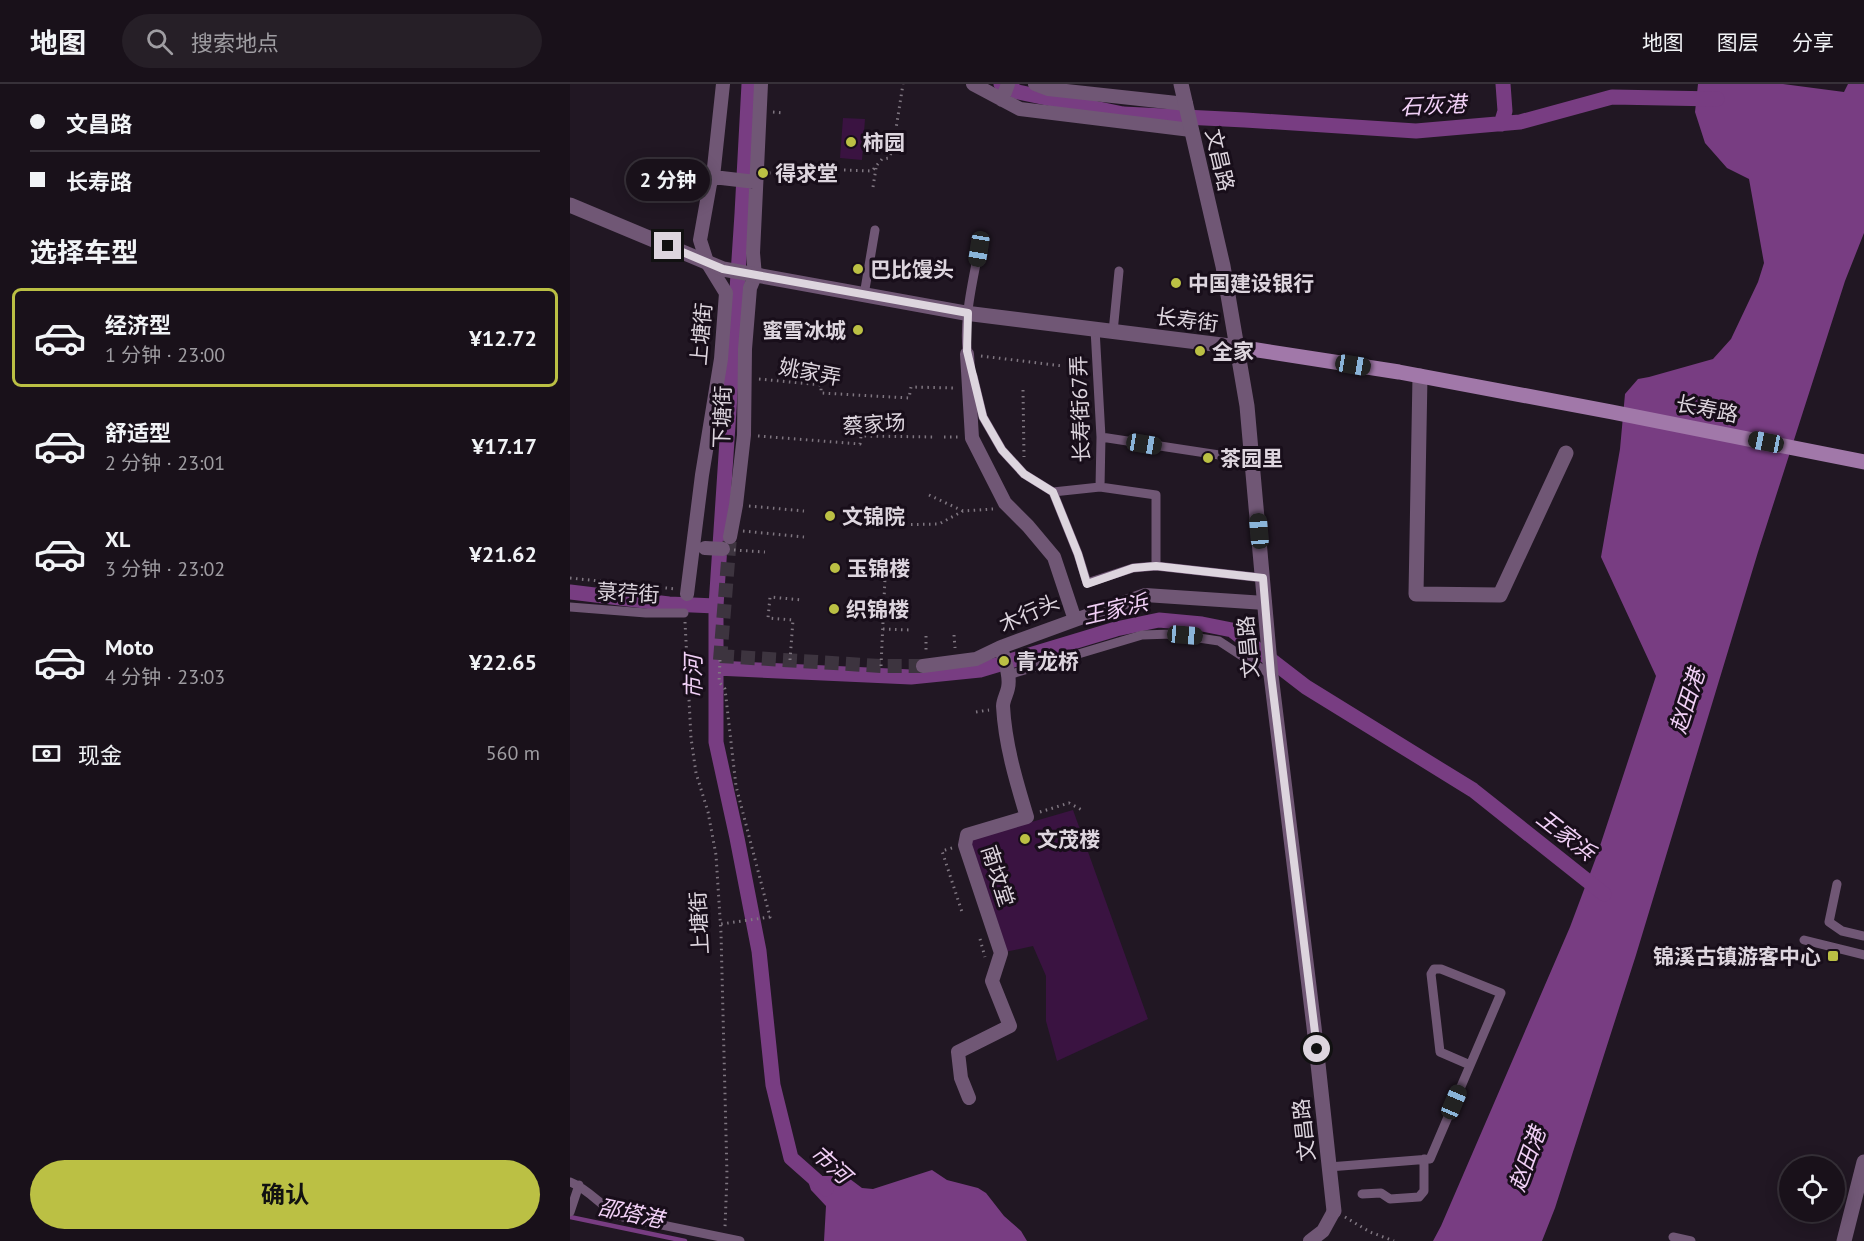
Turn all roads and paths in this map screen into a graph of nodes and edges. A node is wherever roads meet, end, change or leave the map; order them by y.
1 (723, 84) edge
2 (761, 84) edge
3 (903, 84) edge
4 (972, 84) edge
5 (1035, 84) edge
6 (1181, 84) edge
7 (1004, 93) edge
8 (1188, 117) junction
9 (876, 166) junction
10 (844, 170) dead end
11 (815, 175) dead end
12 (713, 177) junction
13 (754, 179) junction
14 (873, 187) dead end
15 (570, 205) edge
16 (875, 230) dead end
17 (979, 249) dead end
18 (707, 262) junction
19 (1119, 271) dead end
20 (755, 276) junction
21 (864, 295) junction
22 (968, 313) junction
23 (1095, 329) junction
24 (1113, 332) junction
25 (1238, 347) junction
26 (967, 354) junction
27 (1063, 366) dead end
28 (1420, 376) junction
29 (731, 377) junction
30 (969, 388) junction
31 (1023, 390) dead end
32 (1612, 412) joint
33 (744, 435) junction
34 (934, 437) dead end
35 (1101, 437) junction
36 (1002, 450) junction
37 (1566, 453) dead end
38 (1252, 460) junction
39 (985, 461) junction
40 (1864, 462) edge
41 (1024, 474) junction
42 (1100, 487) junction
43 (1053, 492) junction
44 (929, 495) dead end
45 (736, 505) junction
46 (1010, 507) junction
47 (804, 511) dead end
48 (963, 511) junction
49 (887, 525) dead end
50 (804, 537) dead end
51 (728, 541) junction
52 (705, 548) dead end
53 (765, 552) dead end
54 (1156, 566) junction
55 (570, 578) edge
56 (885, 578) dead end
57 (1263, 578) junction
58 (687, 592) joint
59 (802, 600) dead end
60 (1265, 603) junction
61 (570, 607) edge
62 (684, 613) joint
63 (1075, 620) junction
64 (883, 629) junction
65 (911, 630) dead end
66 (1002, 650) junction
67 (720, 660) tunnel mouth
68 (790, 660) dead end
69 (881, 666) dead end
70 (923, 666) tunnel mouth
71 (1008, 673) junction
72 (1271, 675) junction
73 (1082, 810) dead end
74 (1027, 817) junction
75 (942, 851) dead end
76 (1837, 884) dead end
77 (962, 912) dead end
78 (721, 924) junction
79 (1864, 936) edge
80 (1804, 940) dead end
81 (1864, 955) edge
82 (1470, 1065) junction
83 (969, 1098) dead end
84 (1424, 1159) junction
85 (1864, 1162) edge
86 (1329, 1167) junction
87 (575, 1184) edge
88 (1362, 1194) dead end
89 (1334, 1210) junction
90 (570, 1212) edge
91 (1673, 1237) dead end
92 (723, 1238) junction
93 (740, 1241) edge
94 (1310, 1241) edge
95 (1395, 1241) edge
96 (1691, 1241) edge
97 (1844, 1241) edge

1 - 12 street, 上塘街
2 - 13 street, 下塘街
3 - 9 path
4 - 7 street
5 - 8 street
6 - 8 street, 文昌路
7 - 8 street
8 - 25 street, 文昌路
9 - 10 path
9 - 14 path
11 - 13 path
12 - 13 street
12 - 18 street, 上塘街
13 - 20 street, 下塘街
15 - 18 street
16 - 21 lane
17 - 22 lane
18 - 20 street
18 - 29 street, 上塘街
19 - 24 lane
20 - 21 street, 长寿街
20 - 29 street, 下塘街
21 - 22 street, 长寿街
22 - 23 street, 长寿街
22 - 26 lane
23 - 24 street, 长寿街
23 - 35 lane, 长寿街67弄
24 - 25 street, 长寿街
25 - 28 main road, 长寿街
25 - 38 street, 文昌路
26 - 27 path
26 - 30 street, 木行头
26 - 36 lane
28 - 32 main road, 长寿街
28 - 37 street
29 - 30 path, 姚家弄
29 - 33 street, 下塘街
29 - 58 street, 上塘街
30 - 39 street, 木行头
31 - 41 path
32 - 40 main road, 长寿路
33 - 34 path, 蔡家场
33 - 45 street, 下塘街
35 - 38 lane
35 - 42 lane, 长寿街67弄
36 - 39 lane
36 - 41 lane
38 - 57 street, 文昌路
39 - 46 street, 木行头
41 - 43 lane
42 - 43 lane
42 - 54 lane
43 - 54 lane
44 - 48 path
45 - 47 path
45 - 51 street, 下塘街
46 - 48 path
46 - 63 street, 木行头
48 - 49 path
50 - 51 path
51 - 52 street
51 - 53 path
54 - 57 lane
55 - 58 path
56 - 64 path
57 - 60 street, 文昌路
59 - 68 path
60 - 63 street
60 - 72 street, 文昌路
61 - 62 lane, 菉荇街
62 - 78 path, 上塘街
63 - 66 street, 木行头
64 - 65 path
64 - 69 path
66 - 70 street, 木行头
66 - 71 street
67 - 78 path
71 - 72 lane
71 - 74 street
72 - 86 street, 文昌路
73 - 74 path
74 - 83 street, 南坟堂
75 - 77 path
76 - 79 lane
78 - 92 path, 上塘街
80 - 81 lane
82 - 82 lane
82 - 84 lane
84 - 86 lane
84 - 88 lane
85 - 97 street
86 - 89 street, 文昌路
87 - 90 lane
87 - 92 lane
89 - 94 street
89 - 95 path
91 - 96 lane
92 - 93 lane

